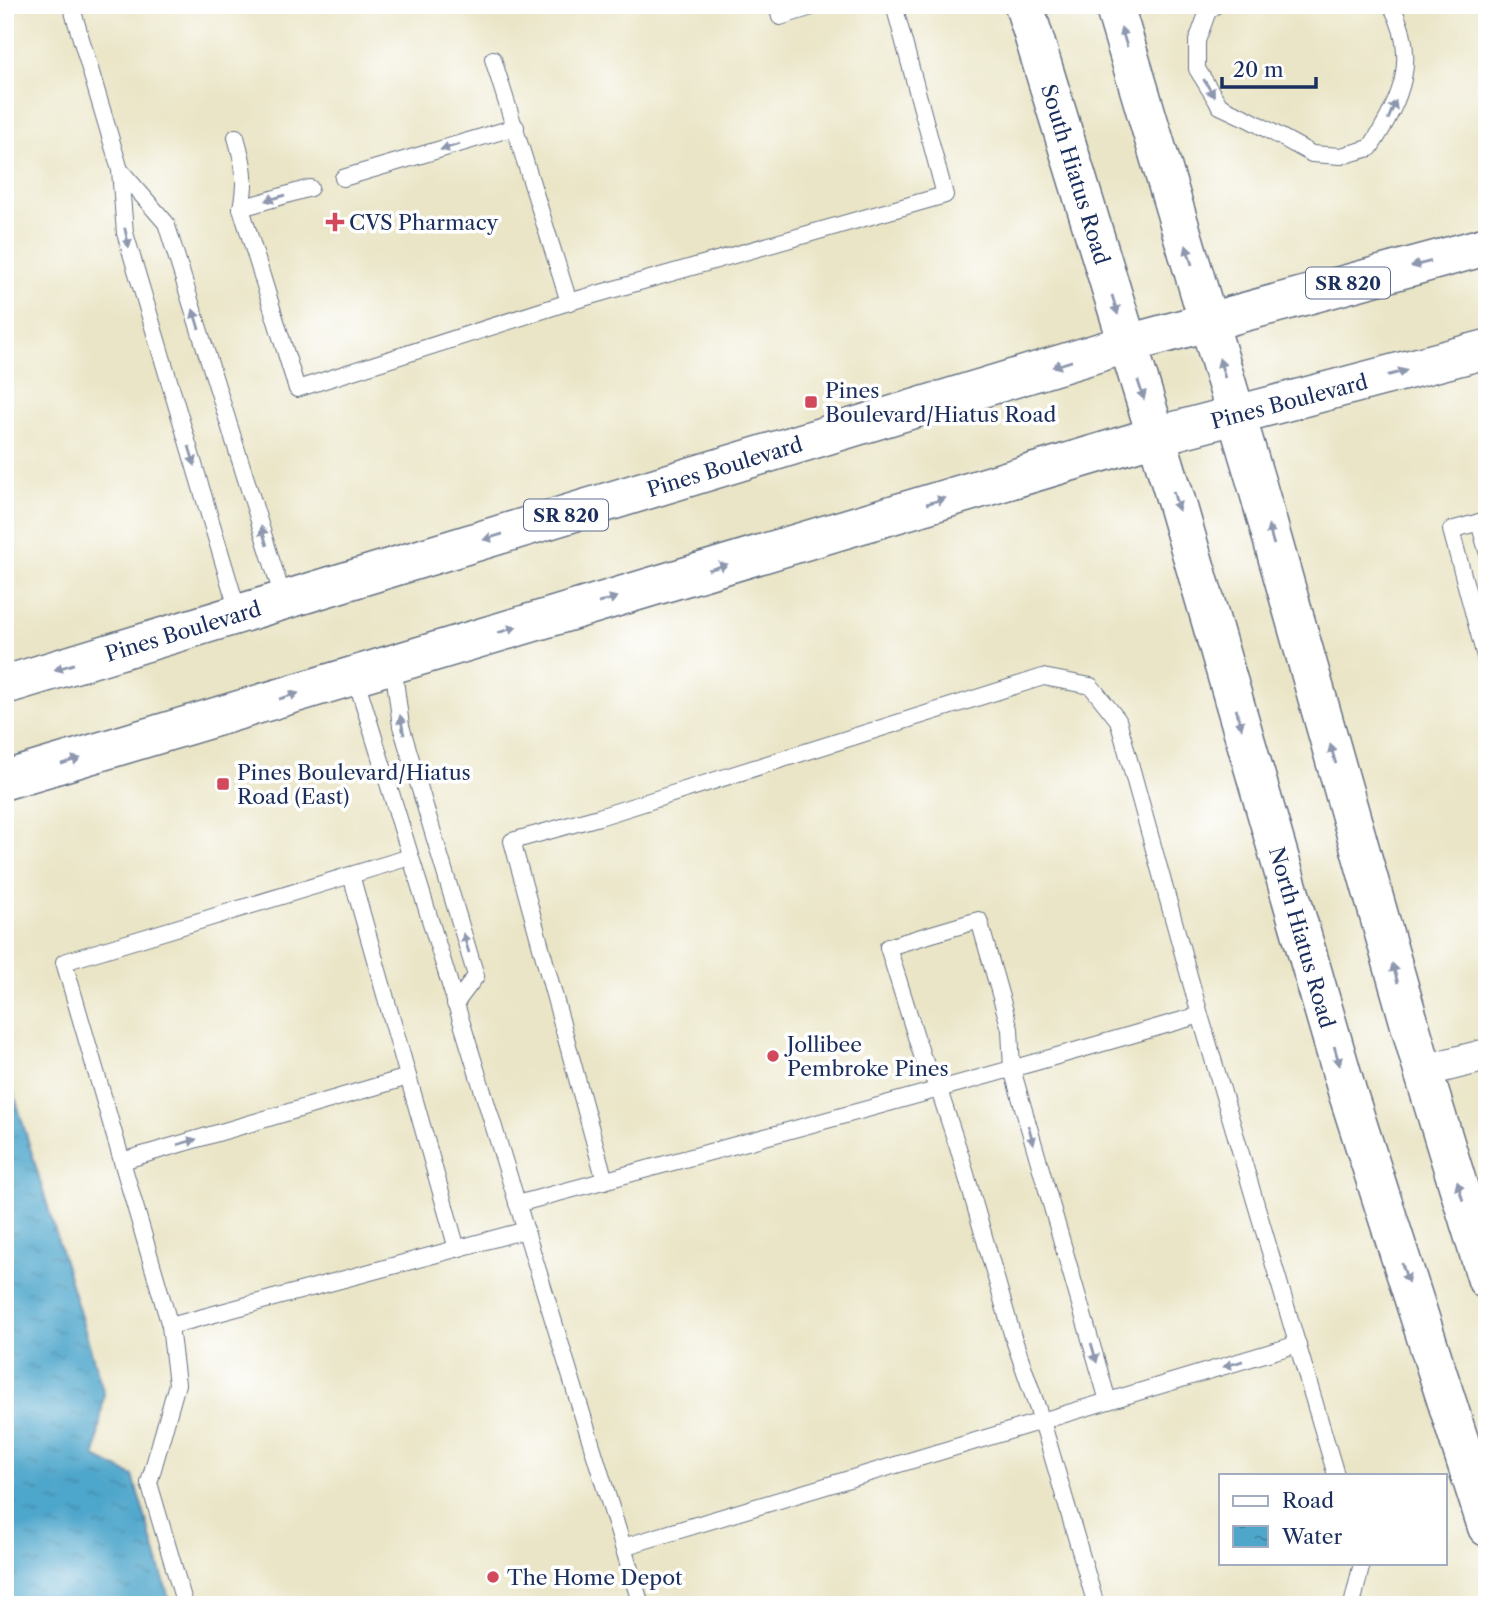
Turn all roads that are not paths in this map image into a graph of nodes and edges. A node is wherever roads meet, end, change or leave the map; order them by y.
1 (71, 5) edge
2 (777, 5) edge
3 (818, 5) edge
4 (894, 5) edge
5 (1024, 5) edge
6 (1114, 5) edge
7 (1216, 5) edge
8 (1391, 5) edge
9 (493, 59) dead end
10 (516, 127) junction
11 (236, 137) dead end
12 (120, 170) junction
13 (343, 178) dead end
14 (310, 188) dead end
15 (241, 208) junction
16 (1487, 246) edge
17 (569, 302) junction
18 (1209, 320) junction
19 (1127, 344) junction
20 (1487, 349) edge
21 (1236, 415) junction
22 (1156, 436) junction
23 (1483, 521) edge
24 (1487, 551) edge
25 (284, 601) junction
26 (239, 615) junction
27 (393, 664) junction
28 (1487, 664) edge
29 (355, 676) junction
30 (5, 685) edge
31 (5, 780) edge
32 (410, 857) junction
33 (351, 875) junction
34 (456, 1004) junction
35 (1200, 1015) junction
36 (1487, 1055) edge
37 (1012, 1069) junction
38 (1423, 1071) junction
39 (408, 1077) junction
40 (939, 1090) junction
41 (122, 1161) junction
42 (605, 1181) junction
43 (517, 1204) junction
44 (526, 1230) junction
45 (457, 1249) junction
46 (1487, 1280) edge
47 (170, 1326) junction
48 (1298, 1344) junction
49 (1108, 1401) junction
50 (1042, 1421) junction
51 (1336, 1474) edge
52 (1487, 1527) edge
53 (623, 1547) junction
54 (1362, 1564) edge
55 (185, 1605) edge
56 (641, 1605) edge
57 (1096, 1605) edge
58 (1352, 1605) edge

1 - 12 lane
2 - 3 lane
4 - 17 lane
5 -> 19 main road, South Hiatus Road
18 -> 6 main road
7 -> 8 lane
9 - 10 lane
10 -> 13 lane
10 - 17 lane
11 - 15 lane
25 -> 12 lane
12 -> 26 lane
14 -> 15 lane
15 - 17 lane
16 -> 18 main road, Pines Boulevard / SR 820
18 - 19 main road, Pines Boulevard / SR 820
21 -> 18 main road
19 -> 22 main road, North Hiatus Road
19 -> 25 main road, Pines Boulevard / SR 820
21 -> 20 main road, Pines Boulevard
21 - 22 main road, Pines Boulevard
38 -> 21 main road
27 -> 22 main road, Pines Boulevard
22 -> 52 main road, North Hiatus Road
23 - 24 lane
23 - 28 lane
25 - 26 main road, Pines Boulevard / SR 820
26 -> 30 main road, Pines Boulevard / SR 820
27 - 29 main road, Pines Boulevard
34 -> 27 lane
31 -> 29 main road, Pines Boulevard
29 - 32 lane
32 - 33 lane
32 - 34 lane
33 - 39 lane
33 - 41 lane
34 - 43 lane
35 - 37 lane
35 - 42 lane
35 - 48 lane
36 - 38 street
37 - 40 lane
37 - 40 lane
37 -> 49 lane
46 -> 38 main road
41 -> 39 lane
39 - 45 lane
40 - 42 lane
40 - 50 lane
41 - 47 lane
42 - 43 lane
43 - 44 lane
44 - 45 lane
44 - 53 lane
45 - 47 lane
47 - 55 lane
48 -> 49 lane
48 - 51 lane
49 - 50 lane
50 - 53 lane
50 - 57 lane
53 - 56 lane
54 - 58 lane

